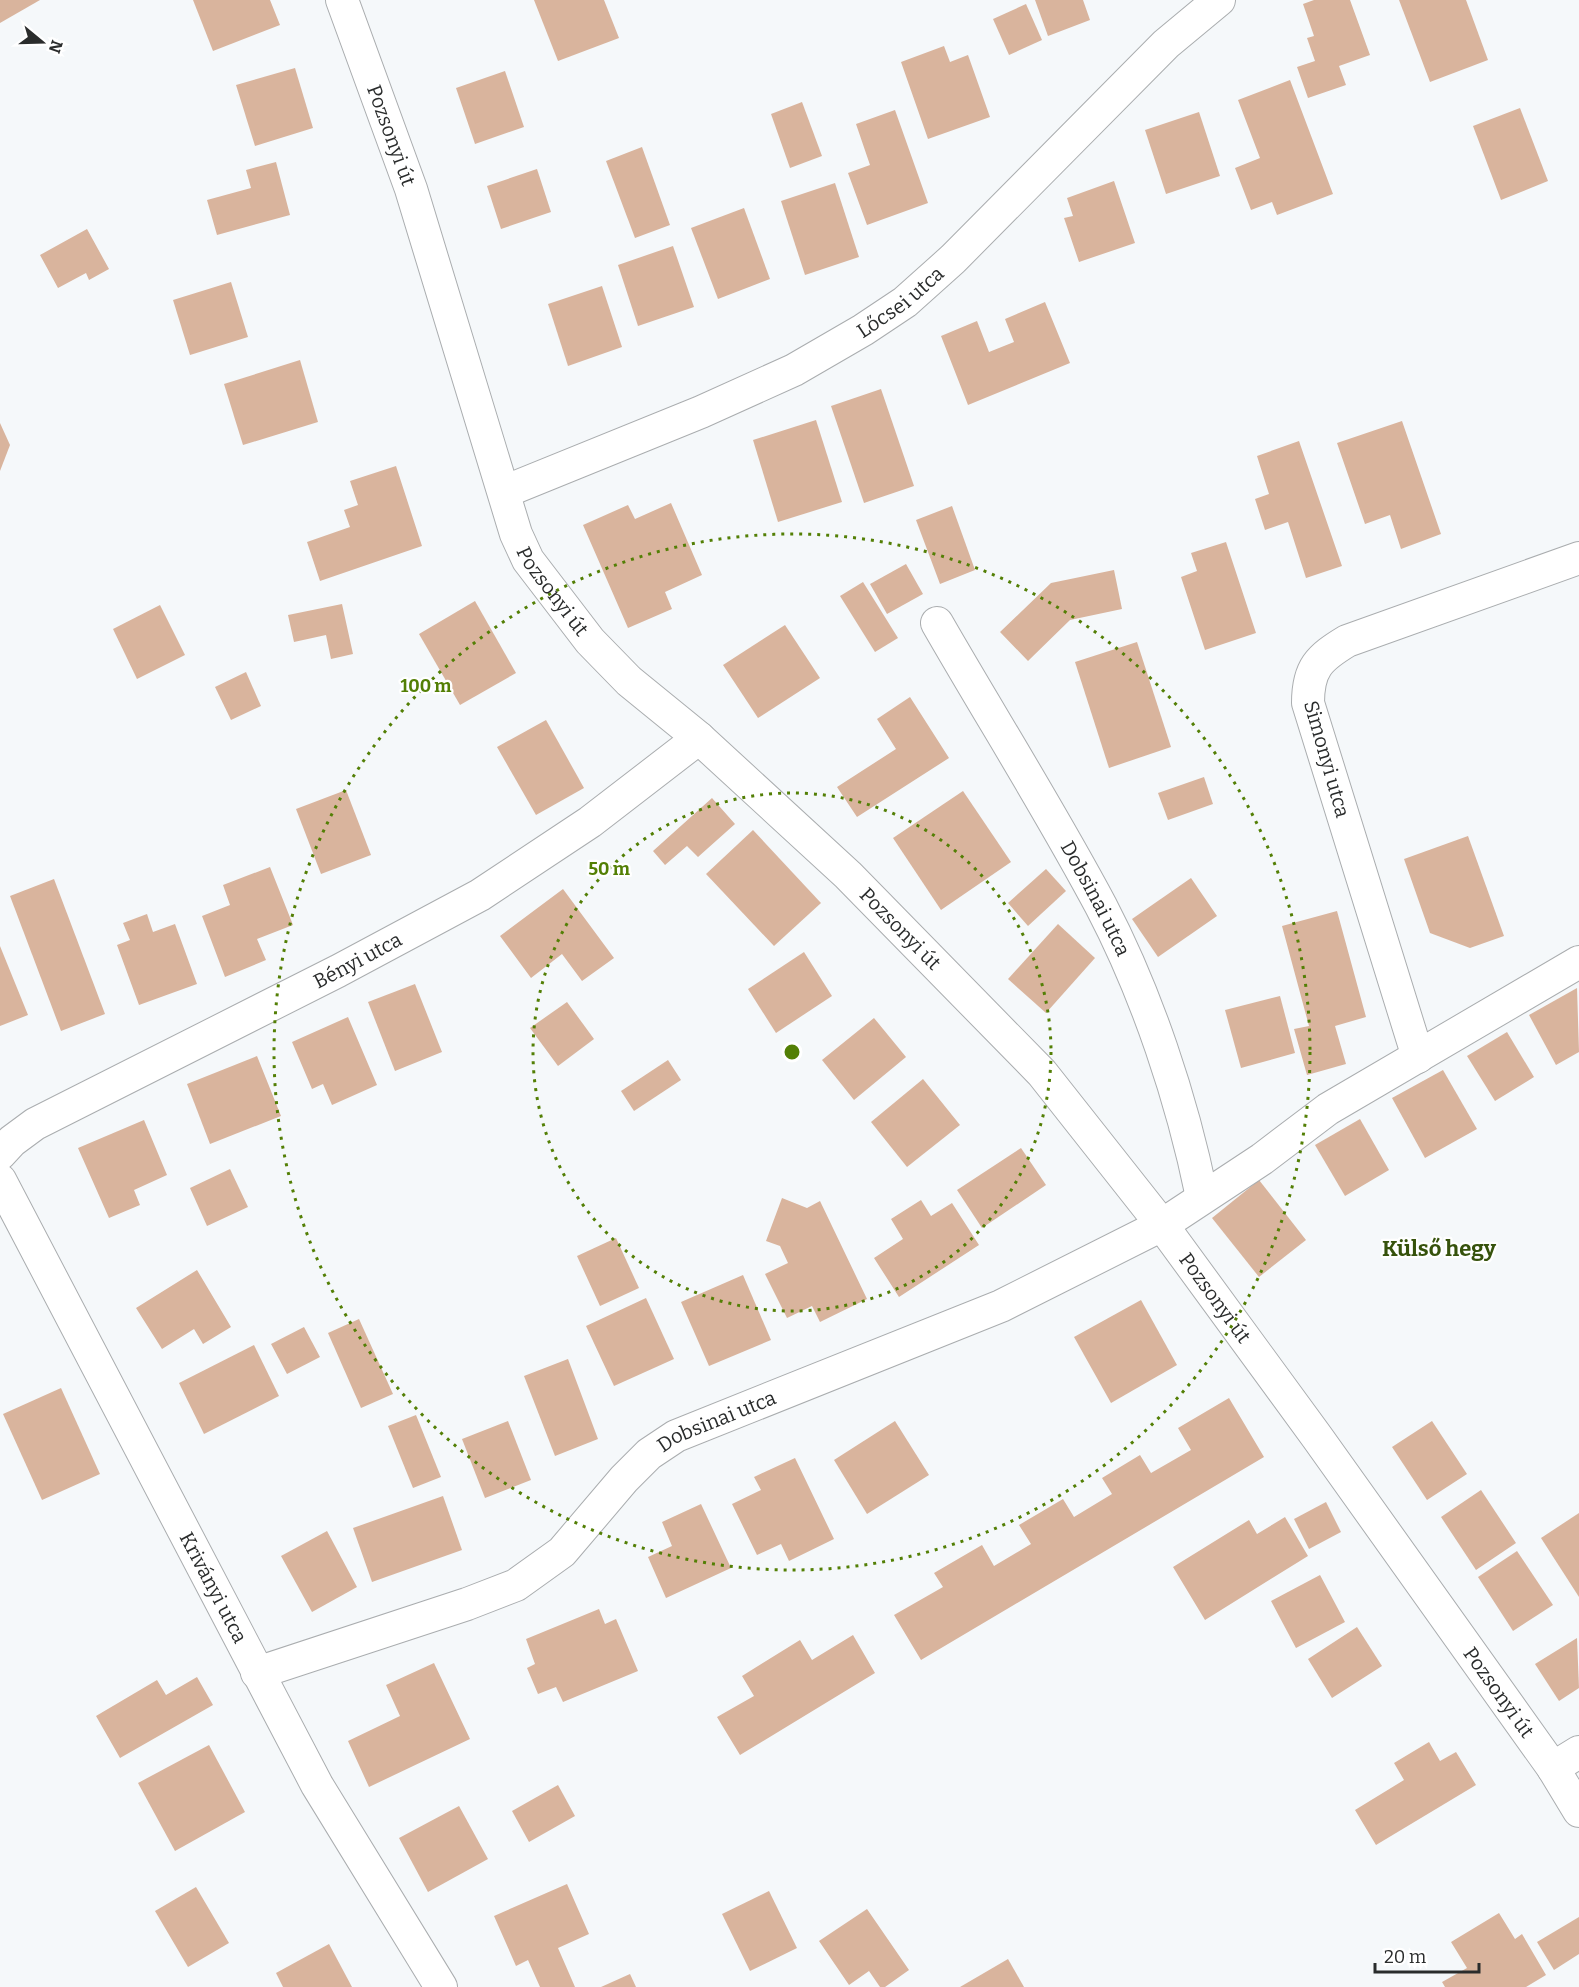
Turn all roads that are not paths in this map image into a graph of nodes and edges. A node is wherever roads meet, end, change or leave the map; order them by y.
1 (342, 0) edge
2 (1220, 0) edge
3 (504, 492) junction
4 (1579, 558) edge
5 (937, 623) dead end
6 (699, 738) junction
7 (1579, 962) edge
8 (1418, 1057) junction
9 (0, 1154) edge
10 (0, 1180) edge
11 (1202, 1197) junction
12 (1162, 1225) junction
13 (257, 1673) junction
14 (1579, 1752) edge
15 (1553, 1768) junction
16 (1579, 1811) edge
17 (441, 1987) edge

1 - 3 street, Pozsonyi út
2 - 3 street, Lőcsei utca
3 - 6 street, Pozsonyi út
4 - 8 street, Simonyi utca
5 - 11 street, Dobsinai utca
6 - 9 street, Bényi utca
6 - 12 street, Pozsonyi út
7 - 8 street, Dobsinai utca
8 - 11 street, Dobsinai utca
10 - 13 street, Kriványi utca
11 - 12 street, Dobsinai utca
12 - 13 street, Dobsinai utca
12 - 15 street, Pozsonyi út
13 - 17 street, Kriványi utca
14 - 15 street
15 - 16 street, Pozsonyi út

